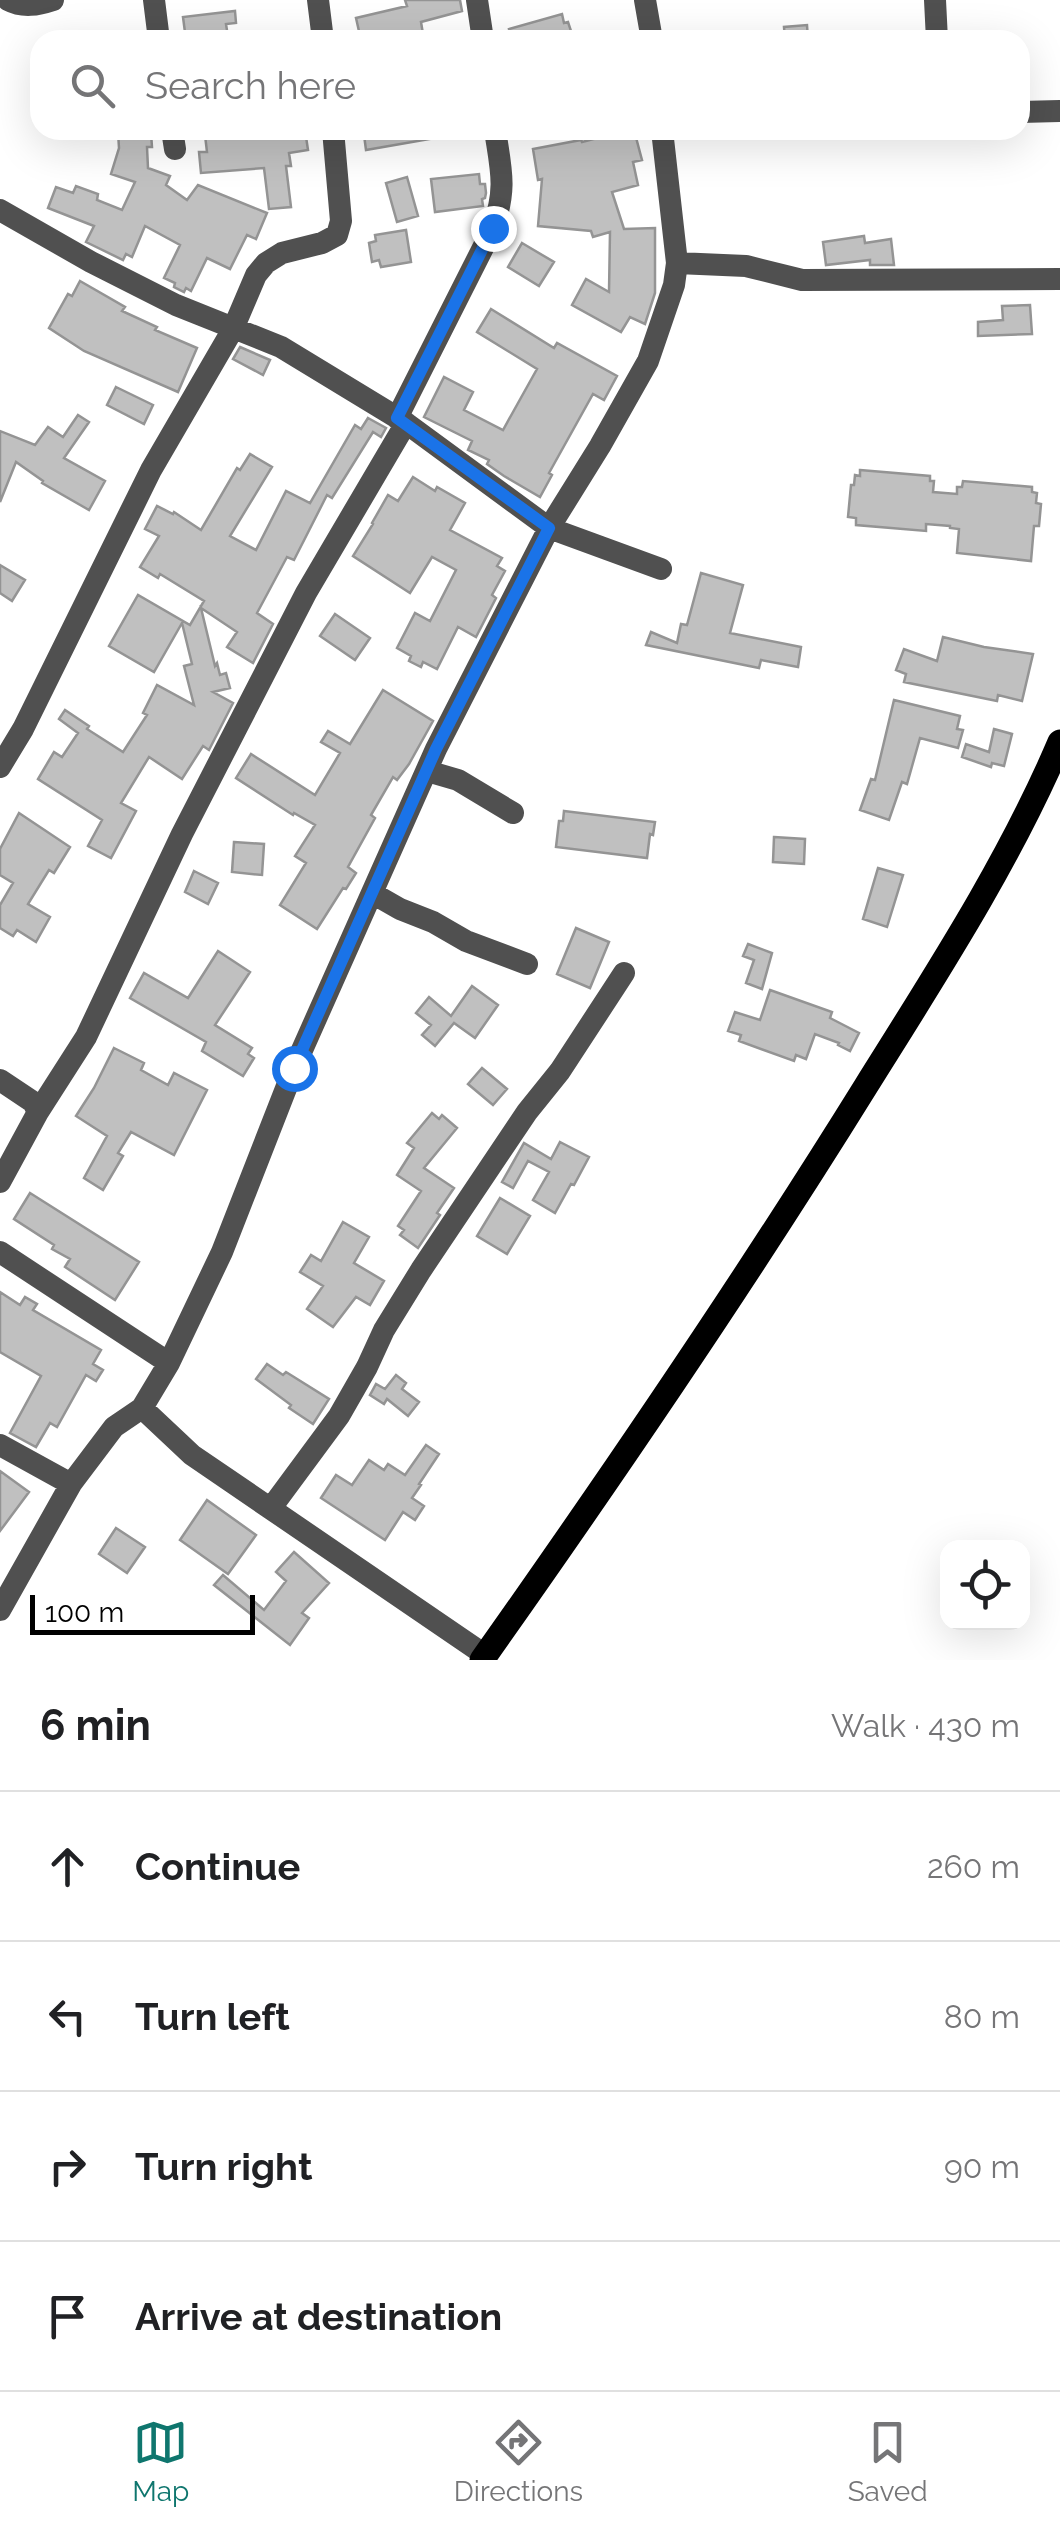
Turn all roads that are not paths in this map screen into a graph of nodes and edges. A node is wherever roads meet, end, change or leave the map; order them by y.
1 (8, 0) edge
2 (53, 0) edge
3 (154, 0) edge
4 (318, 0) edge
5 (477, 0) edge
6 (646, 0) edge
7 (935, 0) edge
8 (158, 30) edge
9 (322, 30) edge
10 (482, 30) edge
11 (650, 30) edge
12 (936, 30) edge
13 (1030, 112) edge
14 (1060, 112) edge
15 (334, 140) edge
16 (496, 140) edge
17 (663, 140) edge
18 (0, 210) edge
19 (677, 263) junction
20 (1060, 278) edge
21 (233, 329) junction
22 (402, 420) junction
23 (549, 528) junction
24 (660, 569) dead end
25 (1060, 742) edge
26 (0, 767) edge
27 (427, 771) junction
28 (513, 813) dead end
29 (372, 893) junction
30 (527, 964) dead end
31 (624, 972) dead end
32 (0, 1080) edge
33 (38, 1112) junction
34 (0, 1182) edge
35 (0, 1252) edge
36 (169, 1363) junction
37 (142, 1408) junction
38 (0, 1444) edge
39 (72, 1484) junction
40 (271, 1508) junction
41 (0, 1610) edge
42 (483, 1657) edge

1 - 2 street
3 - 8 street
4 - 9 street
5 - 10 street
6 - 11 street
7 - 12 street
13 - 14 street
15 - 21 street
16 - 22 street
17 - 19 street
18 - 21 street
19 - 20 street
19 - 23 street
21 - 22 street
21 - 26 street
22 - 23 street
22 - 33 street
23 - 24 street
23 - 27 street
25 - 42 main road
27 - 28 street
27 - 29 street
29 - 30 street
29 - 36 street
31 - 40 street
32 - 33 street
33 - 34 street
35 - 36 street
36 - 37 street
37 - 39 street
37 - 40 street
38 - 39 street
39 - 41 street
40 - 42 street

